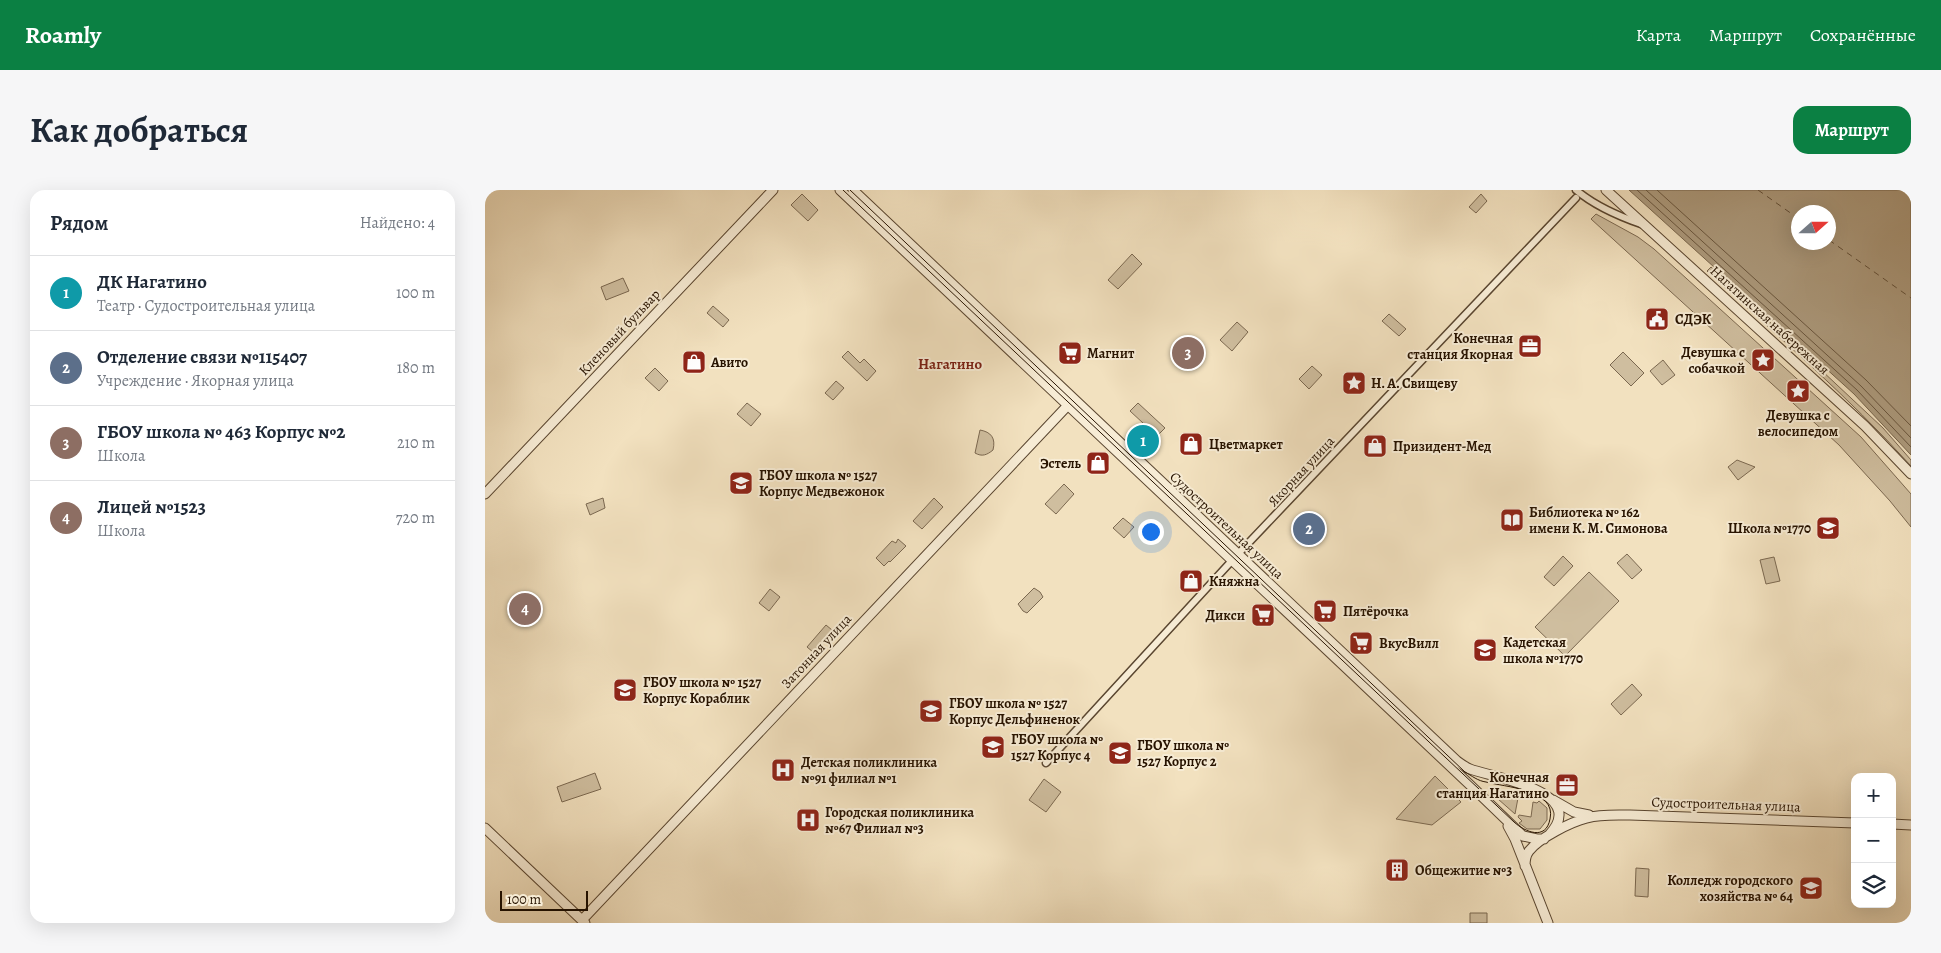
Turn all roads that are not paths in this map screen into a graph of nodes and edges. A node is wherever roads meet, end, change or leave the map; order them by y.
1 (773, 190) edge
2 (840, 190) edge
3 (853, 190) edge
4 (1572, 190) edge
5 (1576, 190) edge
6 (1606, 190) edge
7 (1576, 198) junction
8 (1587, 199) junction
9 (1624, 206) junction
10 (1619, 216) junction
11 (1647, 226) junction
12 (1071, 402) junction
13 (1911, 474) edge
14 (485, 494) edge
15 (1235, 557) junction
16 (1046, 763) dead end
17 (1475, 771) junction
18 (1469, 784) junction
19 (1549, 797) junction
20 (1499, 814) junction
21 (1597, 816) junction
22 (1851, 823) edge
23 (1896, 824) edge
24 (1911, 825) edge
25 (485, 828) edge
26 (1547, 837) junction
27 (1525, 866) junction
28 (582, 922) edge
29 (1547, 923) edge

1 - 14 street, Кленовый бульвар
2 - 12 street, Судостроительная улица
3 - 12 street, Судостроительная улица
4 - 7 street
5 - 8 street
6 - 9 street, Нагатинская набережная
7 - 8 street
7 - 15 street, Якорная улица
8 - 10 street
9 - 10 street
9 - 11 street, Нагатинская набережная
10 - 11 street
11 - 13 street, Нагатинская набережная
12 - 15 street, Судостроительная улица
12 - 28 street, Затонная улица
15 - 16 street, Якорная улица
15 - 17 street, Судостроительная улица
15 - 18 street, Судостроительная улица
17 - 18 street
17 - 19 street, Судостроительная улица
18 - 20 street, Судостроительная улица
19 - 21 street, Судостроительная улица
19 - 26 street
20 - 26 street
20 - 27 street
21 - 22 street, Судостроительная улица
21 - 26 street
23 - 24 street
25 - 28 street
26 - 27 street
27 - 29 street

